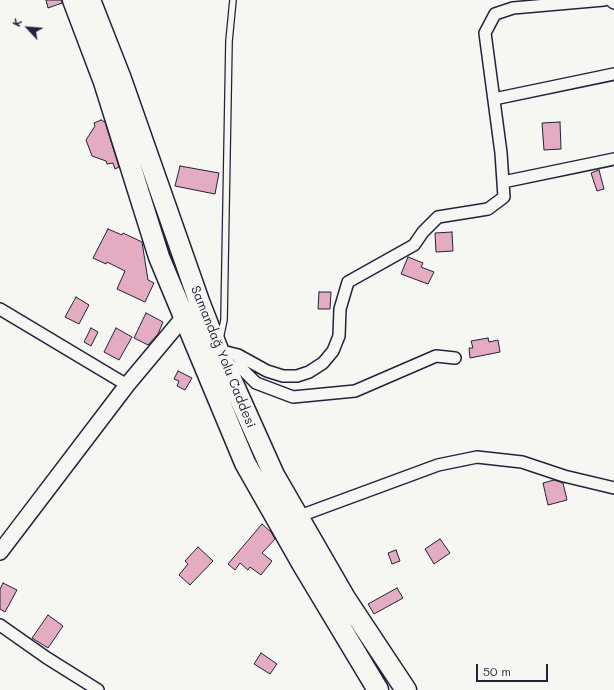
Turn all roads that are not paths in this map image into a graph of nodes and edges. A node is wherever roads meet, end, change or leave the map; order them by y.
1 (73, 0) edge
2 (90, 0) edge
3 (233, 0) edge
4 (604, 0) edge
5 (610, 0) edge
6 (614, 3) edge
7 (614, 74) edge
8 (494, 99) junction
9 (614, 159) edge
10 (503, 182) junction
11 (200, 304) junction
12 (0, 309) edge
13 (183, 318) junction
14 (218, 350) junction
15 (238, 355) junction
16 (455, 358) dead end
17 (127, 385) junction
18 (614, 488) edge
19 (297, 517) junction
20 (0, 552) edge
21 (0, 625) edge
22 (98, 690) edge
23 (378, 690) edge
24 (406, 690) edge

1 - 13 highway, Samandağ Yolu Caddesi
2 - 11 highway, Samandağ Yolu Caddesi
3 - 14 lane
4 - 8 street
5 - 6 street
7 - 8 street
8 - 10 street
9 - 10 street
10 - 15 street
11 - 13 street
11 - 14 highway, Samandağ Yolu Caddesi
12 - 17 street
13 - 17 street
13 - 23 highway, Samandağ Yolu Caddesi
14 - 15 street
14 - 19 highway, Samandağ Yolu Caddesi
15 - 16 street
17 - 20 street
18 - 19 street
19 - 24 highway, Samandağ Yolu Caddesi
21 - 22 street

